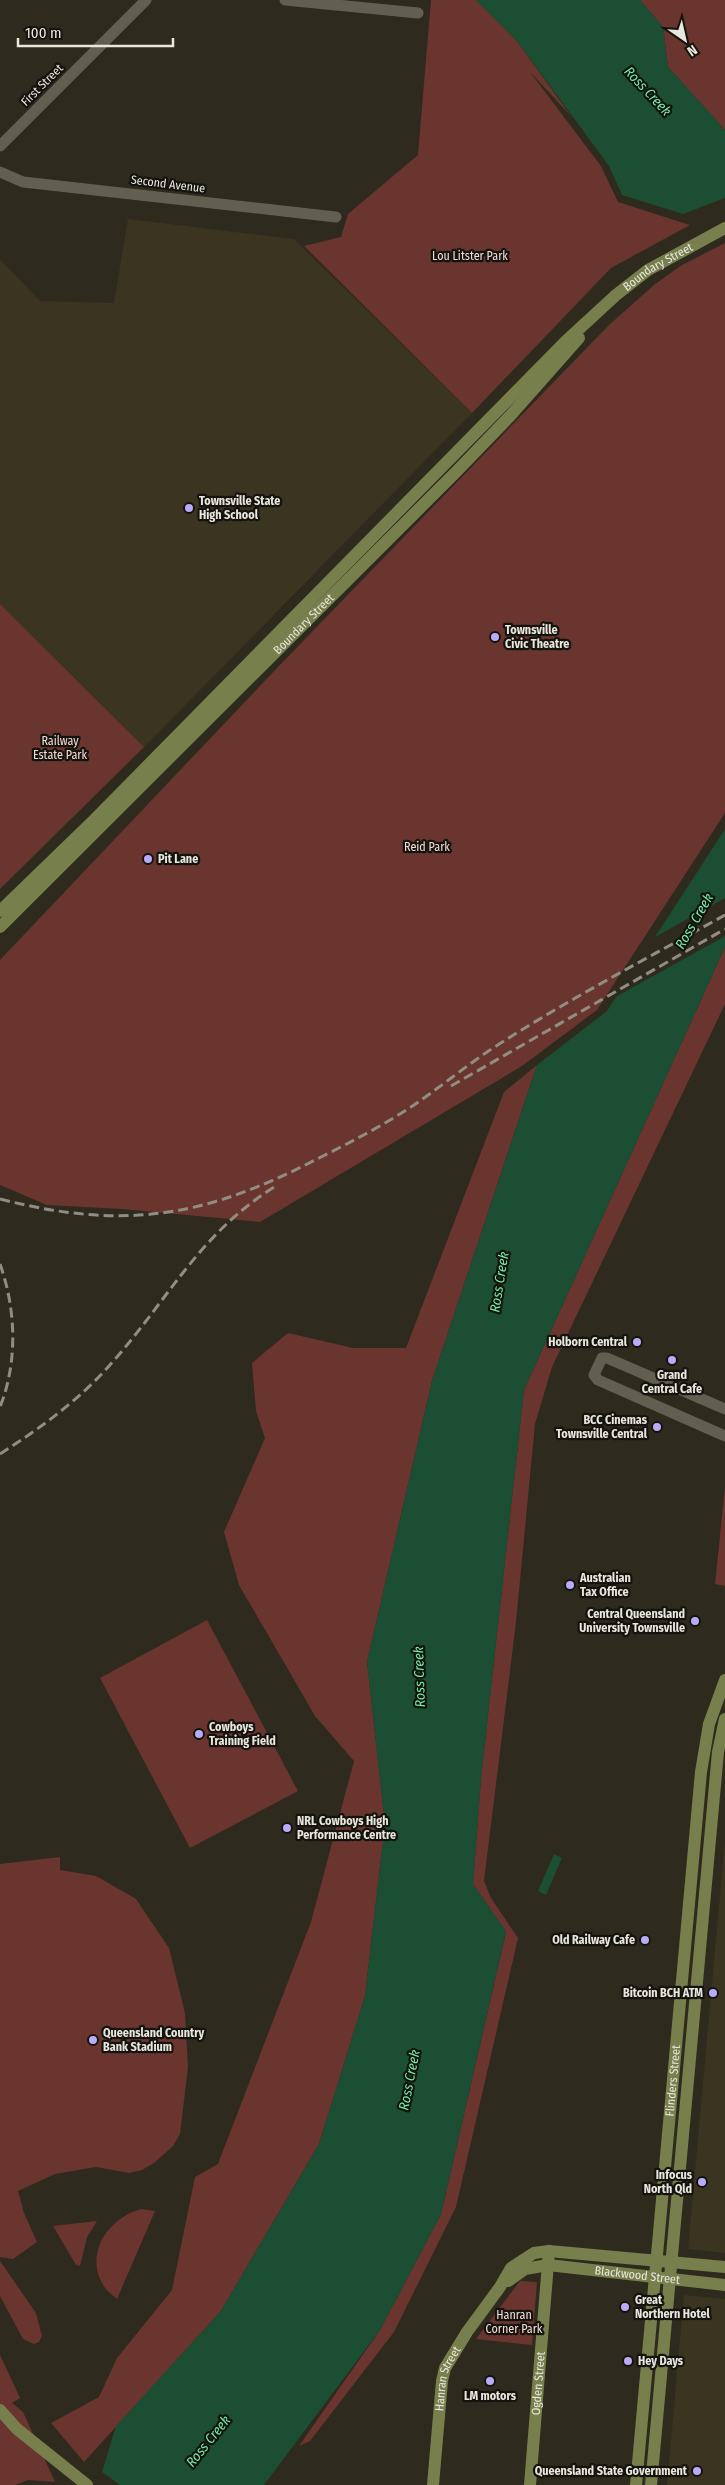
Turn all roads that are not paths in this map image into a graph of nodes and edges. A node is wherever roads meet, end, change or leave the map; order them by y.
1 (146, 0) edge
2 (285, 0) edge
3 (418, 13) dead end
4 (0, 146) edge
5 (0, 172) edge
6 (336, 217) dead end
7 (725, 228) edge
8 (597, 313) junction
9 (0, 911) edge
10 (0, 927) edge
11 (725, 1408) edge
12 (725, 1436) edge
13 (725, 1680) edge
14 (725, 1711) edge
15 (725, 1719) edge
16 (701, 1772) junction
17 (549, 2250) junction
18 (656, 2260) junction
19 (671, 2262) junction
20 (548, 2265) junction
21 (725, 2267) edge
22 (655, 2277) junction
23 (670, 2279) junction
24 (725, 2285) edge
25 (500, 2287) junction
26 (0, 2410) edge
27 (0, 2420) edge
28 (17, 2429) junction
29 (87, 2485) edge
30 (433, 2485) edge
31 (530, 2485) edge
32 (636, 2485) edge
33 (651, 2485) edge

1 - 4 street, First Street
2 - 3 street
5 - 6 street, Second Avenue
7 - 8 main road, Boundary Street
8 - 9 main road, Boundary Street
8 - 10 main road, Boundary Street
11 - 12 street
13 - 16 main road, Flinders Street
14 - 16 main road
15 - 19 main road, Flinders Street
16 - 18 main road, Flinders Street
17 - 18 main road, Blackwood Street
17 - 20 main road, Ogden Street
17 - 25 main road, Hanran Street
18 - 19 main road, Blackwood Street
18 - 22 main road, Flinders Street
19 - 21 main road, Blackwood Street
19 - 23 main road, Flinders Street
20 - 22 main road, Blackwood Street
20 - 25 main road, Hanran Street
20 - 31 main road, Ogden Street
22 - 23 main road, Blackwood Street
22 - 32 main road, Flinders Street
23 - 24 main road, Blackwood Street
23 - 33 main road, Flinders Street
25 - 30 main road, Hanran Street
26 - 28 main road
27 - 28 main road
28 - 29 main road

